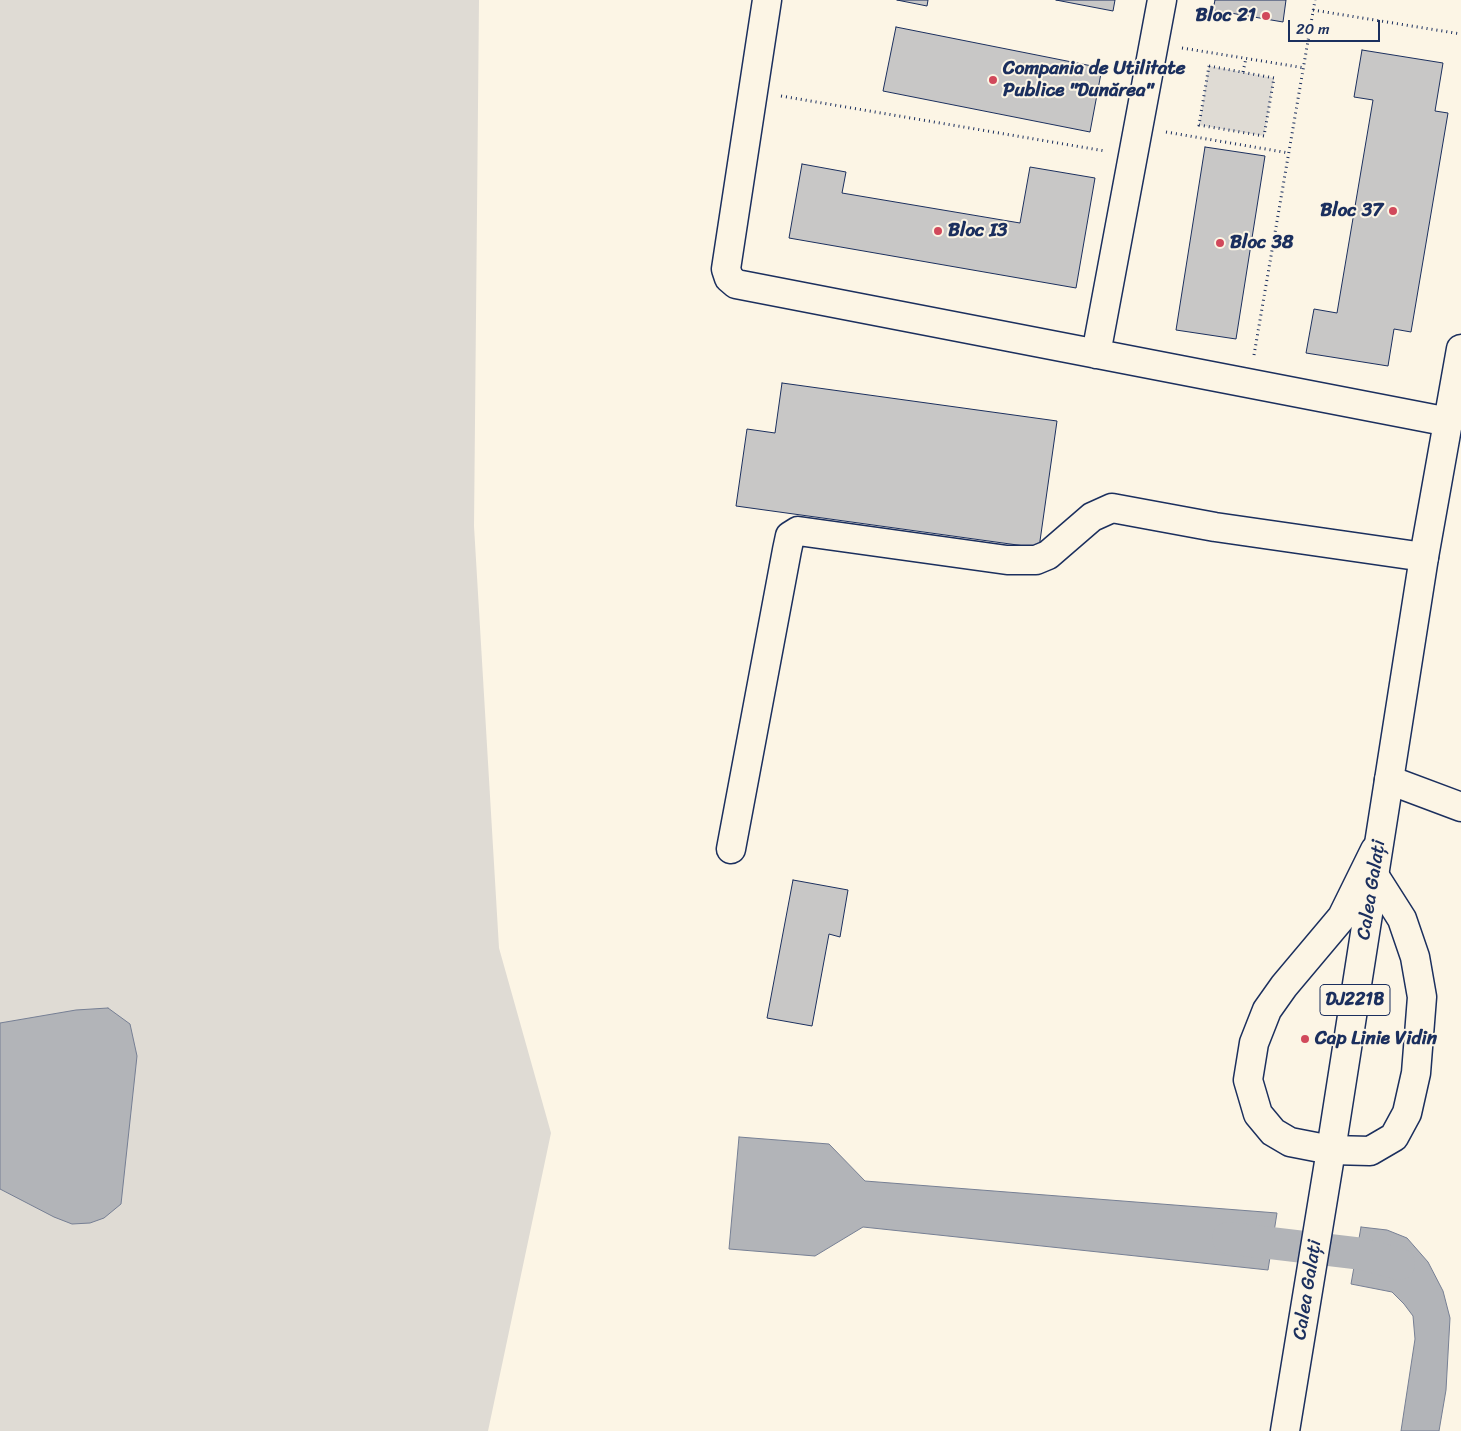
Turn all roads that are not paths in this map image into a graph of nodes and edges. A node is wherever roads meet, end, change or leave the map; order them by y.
1 (767, 0) edge
2 (1162, 0) edge
3 (1461, 349) edge
4 (1096, 354) junction
5 (1448, 422) junction
6 (1424, 557) junction
7 (1389, 780) junction
8 (1461, 807) edge
9 (1380, 842) junction
10 (731, 849) dead end
11 (1374, 875) junction
12 (1331, 1150) junction
13 (1285, 1431) edge

1 - 4 street
2 - 4 street
3 - 5 street, Calea Galați / DJ221B
4 - 5 street
5 - 6 street, Calea Galați / DJ221B
6 - 7 street, Calea Galați / DJ221B
6 - 10 street
7 - 8 street
7 - 9 street, Calea Galați / DJ221B
9 - 11 street, Calea Galați / DJ221B
9 - 12 street
11 - 12 street, Calea Galați / DJ221B
11 - 12 street
12 - 13 street, Calea Galați / DJ221B

